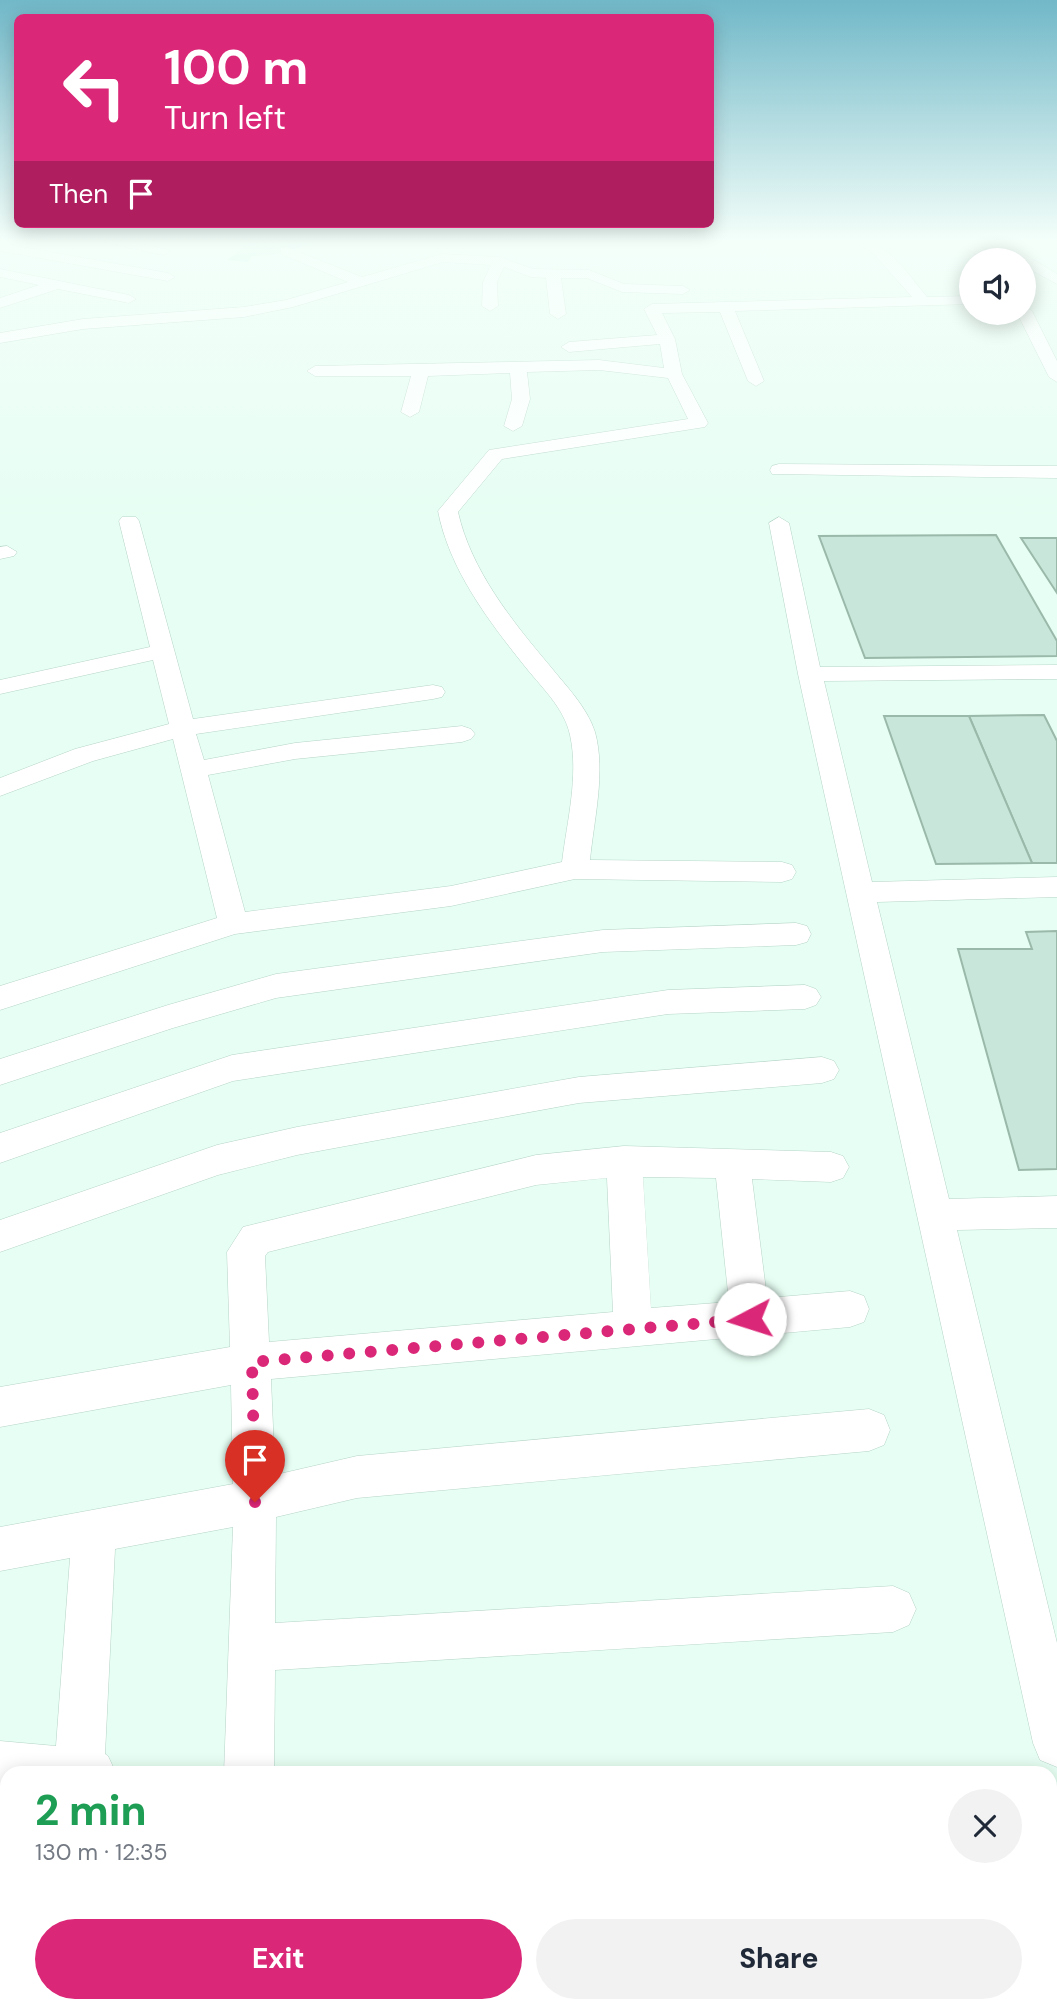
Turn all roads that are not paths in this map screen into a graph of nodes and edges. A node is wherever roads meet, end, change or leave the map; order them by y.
1 (19, 335) edge
2 (665, 335) edge
3 (737, 335) edge
4 (1036, 335) edge
5 (0, 338) edge
6 (667, 339) junction
7 (557, 348) dead end
8 (518, 369) junction
9 (315, 371) dead end
10 (419, 372) junction
11 (674, 374) junction
12 (1057, 377) edge
13 (756, 381) dead end
14 (410, 412) dead end
15 (513, 426) dead end
16 (779, 470) dead end
17 (1057, 472) edge
18 (129, 521) dead end
19 (779, 523) dead end
20 (164, 651) junction
21 (1057, 672) edge
22 (810, 674) junction
23 (0, 687) edge
24 (433, 692) dead end
25 (183, 728) junction
26 (462, 734) dead end
27 (194, 770) junction
28 (0, 788) edge
29 (575, 869) junction
30 (782, 872) dead end
31 (1057, 887) edge
32 (860, 892) junction
33 (233, 924) junction
34 (796, 934) dead end
35 (805, 998) dead end
36 (0, 999) edge
37 (822, 1070) dead end
38 (0, 1072) edge
39 (0, 1148) edge
40 (624, 1161) junction
41 (732, 1164) junction
42 (831, 1167) dead end
43 (1057, 1212) edge
44 (934, 1215) junction
45 (0, 1236) edge
46 (849, 1309) dead end
47 (750, 1319) junction
48 (633, 1330) junction
49 (252, 1362) junction
50 (0, 1407) edge
51 (869, 1430) dead end
52 (255, 1502) junction
53 (94, 1532) junction
54 (0, 1549) edge
55 (893, 1609) dead end
56 (251, 1648) junction
57 (1057, 1742) edge
58 (79, 1766) edge
59 (249, 1766) edge

1 - 5 street
2 - 6 street
3 - 13 street
4 - 12 street
6 - 7 street
6 - 11 street
8 - 10 street
8 - 11 street
8 - 15 street
9 - 10 street
10 - 14 street
11 - 29 street
16 - 17 street
18 - 20 street
19 - 22 street
20 - 23 street
20 - 25 street
21 - 22 street
22 - 32 street
24 - 25 street
25 - 27 street
25 - 28 street
26 - 27 street
27 - 33 street
29 - 30 street
29 - 33 street
31 - 32 street
32 - 44 street
33 - 36 street
34 - 38 street
35 - 39 street
37 - 45 street
40 - 41 street
40 - 48 street
40 - 49 street
41 - 42 street
41 - 47 street
43 - 44 street
44 - 57 street
46 - 47 street
47 - 48 street
48 - 49 street
49 - 50 street
49 - 52 street
51 - 52 street
52 - 53 street
52 - 56 street
53 - 54 street
53 - 58 street
55 - 56 street
56 - 59 street

